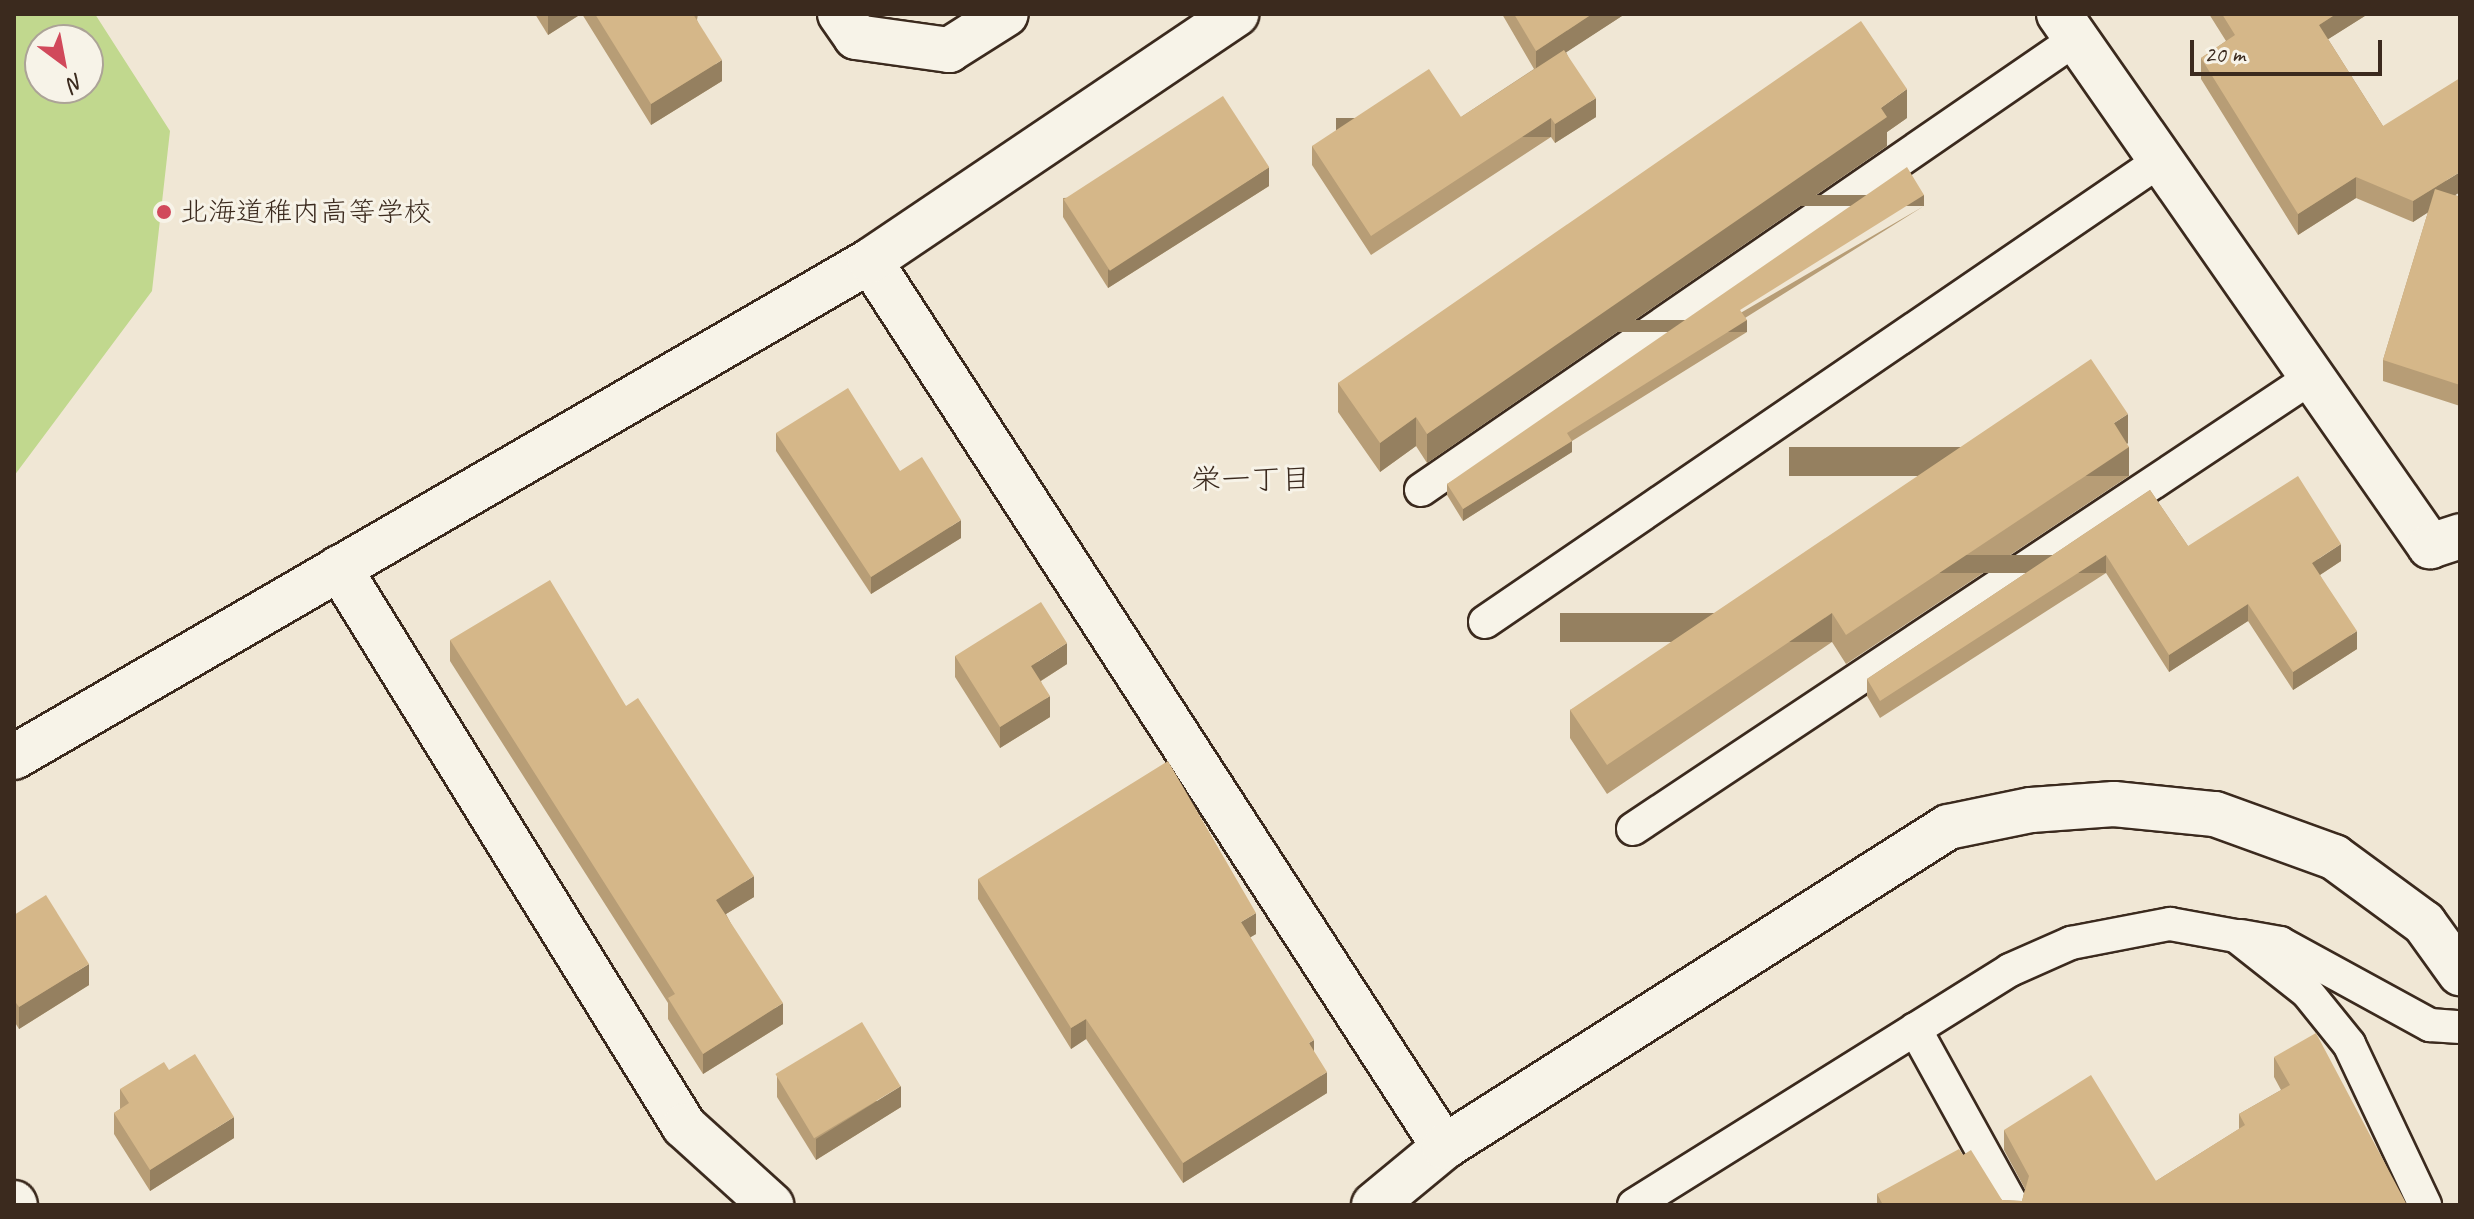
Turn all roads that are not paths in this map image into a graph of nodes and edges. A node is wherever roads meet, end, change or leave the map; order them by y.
1 (840, 14) edge
2 (1006, 14) edge
3 (1236, 14) edge
4 (2068, 26) edge
5 (2161, 160) junction
6 (870, 261) junction
7 (2312, 377) junction
8 (1421, 490) dead end
9 (2460, 536) edge
10 (339, 568) junction
11 (1485, 622) dead end
12 (14, 757) edge
13 (1633, 829) dead end
14 (2236, 936) junction
15 (2460, 973) edge
16 (2460, 1027) edge
17 (1915, 1029) junction
18 (1444, 1147) junction
19 (771, 1205) edge
20 (1374, 1205) edge
21 (1634, 1205) edge
22 (2012, 1205) edge
23 (2425, 1205) edge

1 - 2 street
3 - 6 street
4 - 5 street
4 - 8 lane
5 - 7 street
5 - 11 lane
6 - 10 street
6 - 18 street
7 - 9 street
7 - 13 lane
10 - 12 street
10 - 19 street
14 - 16 lane
14 - 17 lane
14 - 23 lane
15 - 18 street
17 - 21 lane
17 - 22 lane
18 - 20 street

